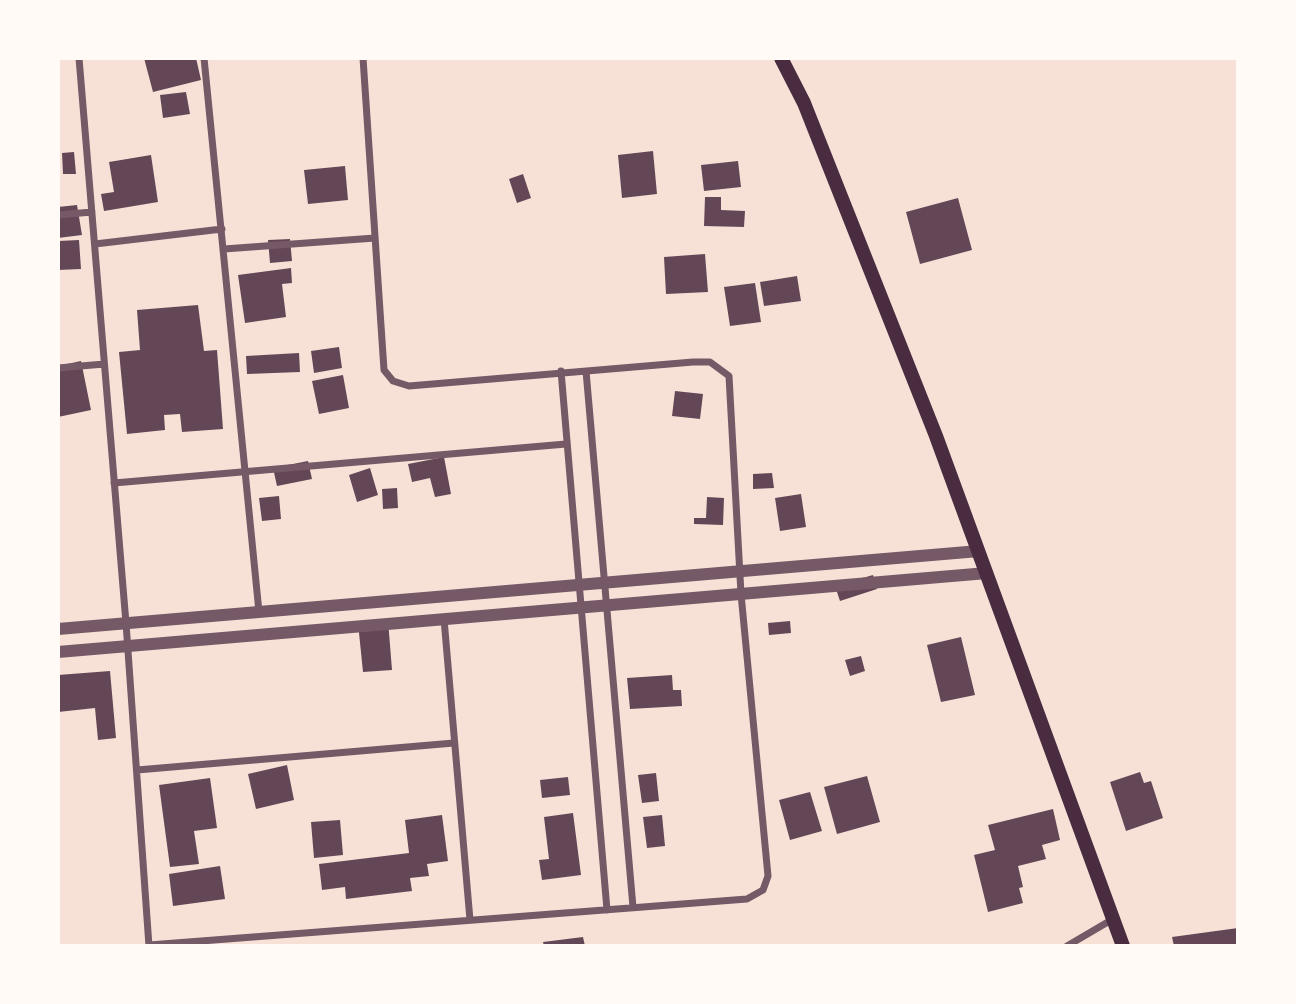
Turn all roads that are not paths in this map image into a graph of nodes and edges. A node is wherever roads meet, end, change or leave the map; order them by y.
1 (79, 58) edge
2 (204, 58) edge
3 (363, 58) edge
4 (780, 58) edge
5 (92, 212) junction
6 (58, 215) edge
7 (222, 229) junction
8 (375, 239) junction
9 (95, 244) junction
10 (224, 249) junction
11 (104, 364) junction
12 (58, 368) edge
13 (561, 371) junction
14 (586, 371) junction
15 (566, 444) junction
16 (246, 471) junction
17 (114, 483) junction
18 (979, 551) junction
19 (742, 571) junction
20 (987, 573) junction
21 (605, 582) junction
22 (579, 584) junction
23 (741, 594) junction
24 (607, 605) junction
25 (581, 607) junction
26 (259, 612) junction
27 (444, 619) junction
28 (127, 623) junction
29 (58, 629) edge
30 (128, 646) junction
31 (58, 652) edge
32 (454, 743) junction
33 (137, 770) junction
34 (633, 907) junction
35 (607, 910) junction
36 (1113, 919) junction
37 (470, 920) junction
38 (149, 946) edge
39 (1067, 946) edge
40 (1123, 946) edge

1 - 5 street
2 - 7 street
3 - 8 street
4 - 18 main road
5 - 6 street
5 - 9 street
7 - 9 street
7 - 10 street
8 - 10 street
8 - 13 street
9 - 11 street
10 - 16 street
11 - 12 street
11 - 17 street
13 - 14 street
13 - 15 street
14 - 19 street
14 - 21 street
15 - 16 street
15 - 22 street
16 - 17 street
16 - 26 street
17 - 28 street
18 - 19 street
18 - 20 main road
19 - 21 street
19 - 23 street
20 - 23 street
20 - 36 main road
21 - 22 street
21 - 24 street
22 - 25 street
22 - 26 street
23 - 24 street
23 - 34 street
24 - 25 street
24 - 34 street
25 - 27 street
25 - 35 street
26 - 28 street
27 - 30 street
27 - 32 street
28 - 29 street
28 - 30 street
30 - 31 street
30 - 33 street
32 - 33 street
32 - 37 street
33 - 38 street
34 - 35 street
35 - 37 street
36 - 39 street
36 - 40 main road
37 - 38 street

